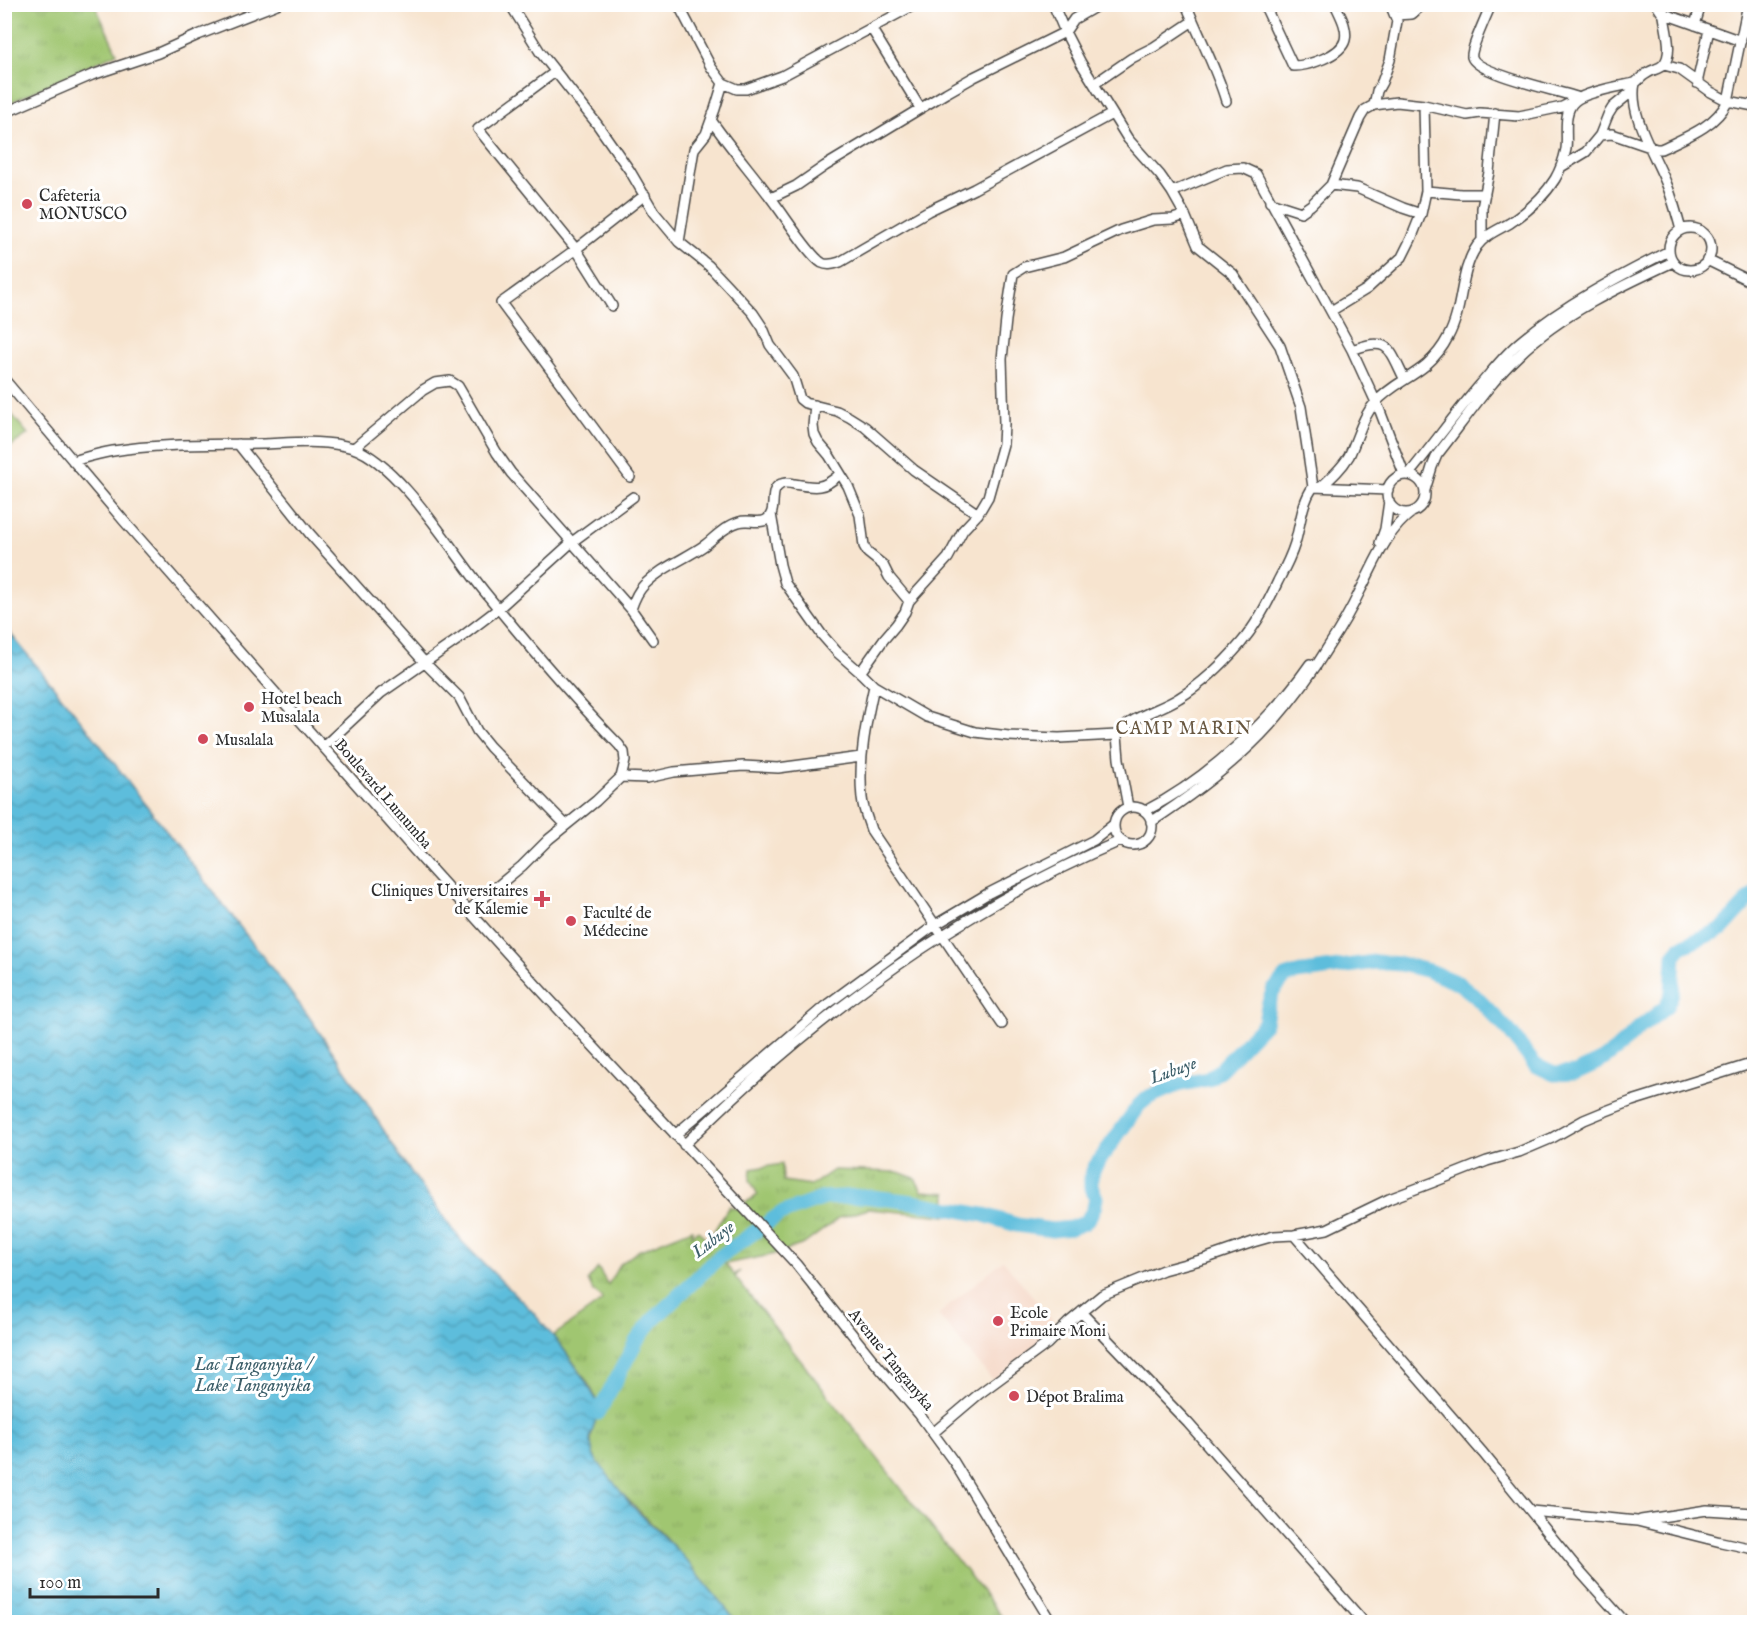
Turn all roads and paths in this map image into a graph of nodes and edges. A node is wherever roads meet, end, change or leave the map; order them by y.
1 (277, 4) edge
2 (510, 4) edge
3 (678, 4) edge
4 (916, 4) edge
5 (1053, 4) edge
6 (1100, 4) edge
7 (1186, 4) edge
8 (1264, 4) edge
9 (1335, 4) edge
10 (1390, 4) edge
11 (1423, 4) edge
12 (1491, 4) edge
13 (1656, 4) edge
14 (1701, 4) edge
15 (1748, 4) edge
16 (1663, 9) edge
17 (1395, 15) junction
18 (1193, 21) junction
19 (1695, 25) junction
20 (871, 28) junction
21 (1709, 30) junction
22 (1065, 32) junction
23 (1741, 41) junction
24 (1664, 65) junction
25 (555, 72) junction
26 (723, 83) junction
27 (1697, 83) junction
28 (1094, 84) junction
29 (1635, 86) junction
30 (1576, 100) junction
31 (1226, 101) dead end
32 (1728, 101) junction
33 (1374, 105) junction
34 (1424, 105) junction
35 (1755, 106) edge
36 (921, 108) junction
37 (4, 113) edge
38 (1495, 113) junction
39 (1112, 114) junction
40 (711, 120) junction
41 (1600, 135) junction
42 (1651, 149) junction
43 (1561, 167) junction
44 (1331, 185) junction
45 (1426, 190) junction
46 (1172, 192) junction
47 (1485, 194) junction
48 (645, 195) junction
49 (771, 198) junction
50 (1270, 202) junction
51 (1421, 214) junction
52 (1185, 215) junction
53 (1680, 230) junction
54 (1482, 240) junction
55 (679, 242) junction
56 (576, 249) junction
57 (1669, 251) junction
58 (1707, 260) junction
59 (1673, 262) junction
60 (1755, 283) edge
61 (612, 306) dead end
62 (1331, 311) junction
63 (1352, 350) junction
64 (1404, 378) junction
65 (4, 379) edge
66 (1376, 401) junction
67 (815, 405) junction
68 (238, 444) junction
69 (354, 448) junction
70 (73, 460) junction
71 (840, 474) junction
72 (1407, 474) junction
73 (630, 477) dead end
74 (1318, 486) junction
75 (1388, 490) junction
76 (1425, 490) junction
77 (633, 497) dead end
78 (1389, 501) junction
79 (1412, 512) junction
80 (771, 514) junction
81 (978, 514) junction
82 (572, 542) junction
83 (909, 601) junction
84 (498, 609) junction
85 (631, 609) junction
86 (653, 640) dead end
87 (425, 663) junction
88 (862, 674) junction
89 (874, 686) junction
90 (1117, 735) junction
91 (323, 747) junction
92 (861, 757) junction
93 (621, 777) junction
94 (1128, 807) junction
95 (1145, 811) junction
96 (1151, 822) junction
97 (566, 825) junction
98 (1113, 825) junction
99 (1120, 841) junction
100 (469, 910) junction
101 (935, 926) junction
102 (942, 937) junction
103 (1002, 1024) dead end
104 (1755, 1063) edge
105 (680, 1140) junction
106 (1294, 1235) junction
107 (1081, 1312) junction
108 (933, 1433) junction
109 (1531, 1511) junction
110 (1755, 1513) edge
111 (1637, 1521) junction
112 (1755, 1548) edge
113 (1051, 1623) edge
114 (1364, 1623) edge
115 (1625, 1623) edge

1 - 37 street
2 - 25 street
3 - 26 street
4 - 20 street
5 - 22 street
6 - 22 street
7 - 18 street
8 - 9 street
10 - 17 street
11 - 17 street
12 - 30 street
13 - 16 street
14 - 19 street
15 - 23 street
16 - 19 street
16 - 24 street
17 - 33 street
18 - 28 street
18 - 31 street
19 - 21 street
20 - 26 street
20 - 36 street
21 - 23 street
21 - 27 street
22 - 28 street
22 - 36 street
23 - 32 street
24 - 27 street
24 - 29 street
25 - 48 street
25 - 56 street
26 - 40 street
27 - 32 street
28 - 39 street
29 - 30 street
29 - 41 street
29 - 42 street
30 - 38 street
30 - 43 street
32 - 35 street
32 - 42 street
33 - 34 street
33 - 44 street
34 - 38 street
34 - 45 street
36 - 49 street
38 - 47 street
39 - 46 street
39 - 49 street
40 - 49 street
40 - 55 street
41 - 42 street
41 - 43 street
42 - 53 street
43 - 54 street
44 - 50 street
44 - 51 street
45 - 47 street
45 - 51 street
46 - 50 street
46 - 52 street
47 - 54 street
48 - 55 street
48 - 56 street
50 - 62 street
51 - 62 street
52 - 74 street
52 - 81 street
53 - 57 street
53 - 58 street
54 - 64 street
55 - 67 street
56 - 61 street
56 - 73 street
57 - 59 street
57 - 72 street
58 - 59 street
58 - 60 street
59 - 76 street
62 - 63 street
63 - 64 street
63 - 66 street
64 - 66 street
65 - 70 street, Boulevard Lumumba
66 - 72 street
66 - 74 street
67 - 71 street
67 - 81 street
68 - 69 street
68 - 70 street
68 - 87 street
69 - 82 street
69 - 84 street
70 - 91 street, Boulevard Lumumba
71 - 80 street
71 - 83 street
72 - 75 street
72 - 76 street
74 - 75 street
74 - 90 street
75 - 78 street
76 - 79 street
77 - 82 street
78 - 79 street
78 - 95 street
79 - 96 street
80 - 85 street
80 - 88 street
81 - 83 street
82 - 84 street
82 - 85 street
83 - 88 street
84 - 87 street
84 - 93 street
85 - 86 street
87 - 91 street
87 - 97 street
88 - 89 street
89 - 90 street
89 - 92 street
90 - 94 street
91 - 100 street, Boulevard Lumumba
92 - 93 street
92 - 101 street
93 - 97 street
94 - 95 street
94 - 98 street
95 - 96 street
96 - 99 street
97 - 100 street
98 - 99 street
98 - 101 street
99 - 102 street
100 - 105 street, Boulevard Lumumba
101 - 102 street
101 - 105 street
102 - 103 street
102 - 105 street
104 - 106 street
105 - 108 street, Avenue Tanganyka
106 - 107 street
106 - 109 street
107 - 108 street
107 - 114 street
108 - 113 street, Avenue Tanganyka
109 - 111 street
109 - 115 street
110 - 111 street
111 - 112 street

